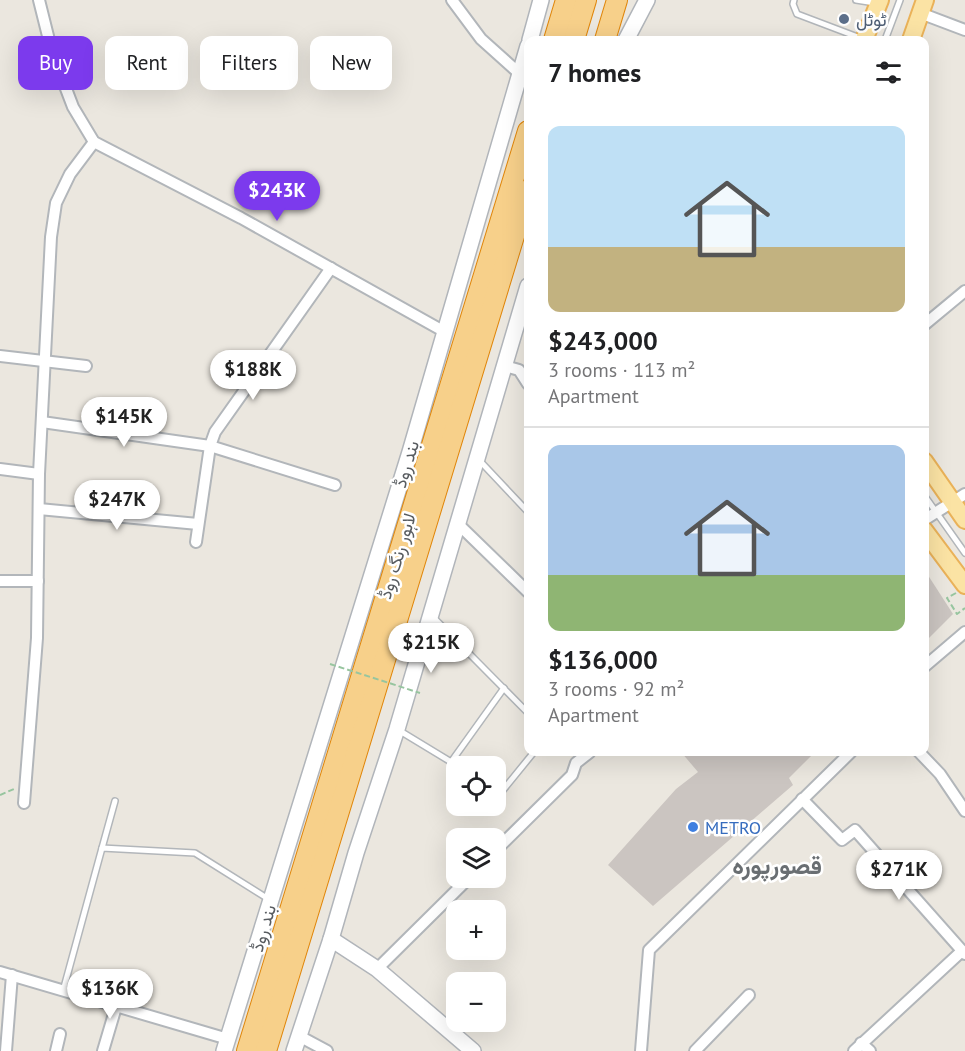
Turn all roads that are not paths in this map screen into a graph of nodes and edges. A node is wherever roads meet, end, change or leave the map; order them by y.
1 (39, 0) edge
2 (452, 0) edge
3 (541, 0) edge
4 (586, 0) edge
5 (617, 0) edge
6 (794, 0) edge
7 (856, 0) edge
8 (900, 0) edge
9 (640, 2) edge
10 (879, 2) edge
11 (563, 6) edge
12 (923, 6) edge
13 (965, 30) edge
14 (531, 36) edge
15 (555, 36) edge
16 (575, 36) edge
17 (606, 36) edge
18 (627, 36) edge
19 (854, 36) edge
20 (866, 36) edge
21 (886, 36) edge
22 (912, 36) edge
23 (524, 60) edge
24 (520, 74) junction
25 (94, 142) junction
26 (524, 144) edge
27 (524, 202) edge
28 (331, 268) junction
29 (965, 291) edge
30 (524, 300) edge
31 (929, 321) edge
32 (446, 332) junction
33 (0, 356) edge
34 (45, 362) junction
35 (86, 366) dead end
36 (505, 366) junction
37 (524, 378) edge
38 (42, 422) junction
39 (210, 446) junction
40 (477, 458) junction
41 (929, 466) edge
42 (0, 469) edge
43 (39, 474) junction
44 (335, 485) dead end
45 (959, 498) edge
46 (929, 502) edge
47 (524, 508) edge
48 (39, 509) junction
49 (936, 512) junction
50 (929, 517) edge
51 (965, 520) edge
52 (457, 523) junction
53 (198, 524) junction
54 (929, 537) edge
55 (196, 542) dead end
56 (965, 553) edge
57 (0, 582) edge
58 (38, 582) junction
59 (965, 585) edge
60 (524, 588) edge
61 (431, 615) junction
62 (965, 632) edge
63 (929, 663) edge
64 (504, 688) junction
65 (524, 709) edge
66 (397, 729) junction
67 (531, 756) edge
68 (581, 756) edge
69 (847, 756) edge
70 (923, 756) edge
71 (506, 786) edge
72 (802, 799) junction
73 (115, 801) dead end
74 (24, 802) dead end
75 (965, 811) edge
76 (506, 840) edge
77 (102, 848) junction
78 (459, 888) edge
79 (271, 901) junction
80 (331, 939) junction
81 (964, 953) edge
82 (377, 969) junction
83 (0, 972) edge
84 (12, 975) junction
85 (63, 991) junction
86 (749, 995) dead end
87 (116, 1007) junction
88 (60, 1034) dead end
89 (299, 1036) junction
90 (226, 1045) edge
91 (857, 1047) edge
92 (6, 1051) edge
93 (56, 1051) edge
94 (103, 1051) edge
95 (247, 1051) edge
96 (266, 1051) edge
97 (294, 1051) edge
98 (327, 1051) edge
99 (473, 1051) edge
100 (641, 1051) edge
101 (695, 1051) edge
102 (870, 1051) edge

1 - 25 street
2 - 24 street
3 - 14 main road
4 - 16 highway
5 - 17 highway
6 - 19 lane
7 - 10 lane
8 - 21 lane
9 - 18 main road
10 - 20 main road
11 - 15 highway
12 - 13 street
12 - 22 main road
23 - 24 main road, بند روڈ
24 - 32 main road, بند روڈ
25 - 28 street
25 - 34 street
26 - 95 highway, لاہور رنگ روڈ
27 - 96 highway, لاہور رنگ روڈ
28 - 32 street
28 - 39 street
29 - 31 street
30 - 36 main road
32 - 79 main road, بند روڈ
33 - 34 street
34 - 35 street
34 - 38 street
36 - 37 street
36 - 40 main road
38 - 39 street
38 - 43 street
39 - 44 street
39 - 53 street
40 - 47 lane
40 - 52 main road
41 - 45 main road
42 - 43 street
43 - 48 street
45 - 49 street
45 - 51 main road
46 - 49 lane
48 - 53 street
48 - 58 street
49 - 50 street
49 - 56 lane
52 - 60 street
52 - 61 main road
53 - 55 street
54 - 59 main road
57 - 58 street
58 - 74 street
61 - 64 lane
61 - 66 main road
62 - 63 street
64 - 65 lane
64 - 66 lane
66 - 80 main road
67 - 71 lane
68 - 76 street
69 - 72 street
70 - 75 street
72 - 81 street
72 - 100 street
73 - 77 lane
77 - 79 lane
77 - 85 lane
78 - 82 street
79 - 90 main road, بند روڈ
80 - 82 main road
80 - 89 main road
81 - 91 street
82 - 99 main road
83 - 84 street
84 - 85 street
84 - 92 street
85 - 87 street
86 - 101 street
87 - 90 street
87 - 94 street
88 - 93 street
89 - 97 main road
89 - 98 street
91 - 102 street

